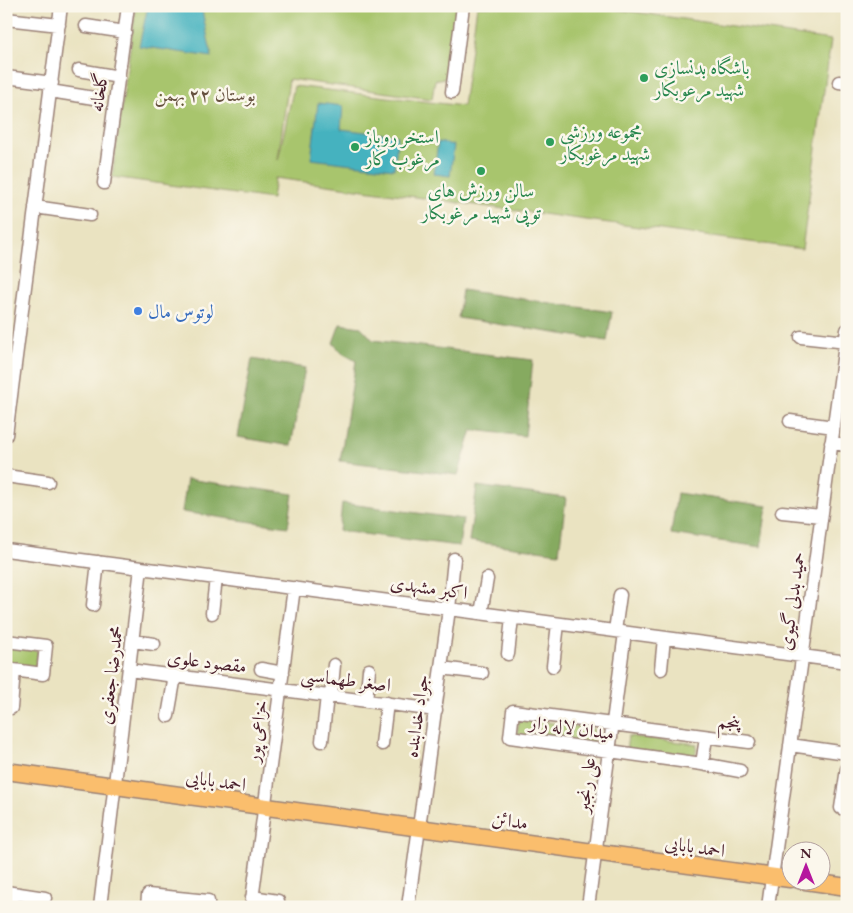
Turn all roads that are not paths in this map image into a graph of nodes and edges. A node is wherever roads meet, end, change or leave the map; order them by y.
1 (61, 6) edge
2 (128, 6) edge
3 (463, 6) edge
4 (6, 19) edge
5 (59, 25) junction
6 (86, 26) dead end
7 (125, 32) junction
8 (79, 70) dead end
9 (6, 77) edge
10 (119, 77) junction
11 (51, 87) junction
12 (452, 92) dead end
13 (94, 98) dead end
14 (104, 183) dead end
15 (36, 207) junction
16 (90, 215) dead end
17 (801, 337) dead end
18 (846, 338) edge
19 (12, 348) edge
20 (844, 379) edge
21 (790, 421) dead end
22 (834, 427) junction
23 (6, 435) edge
24 (832, 443) junction
25 (847, 445) edge
26 (6, 476) edge
27 (48, 482) dead end
28 (782, 512) dead end
29 (822, 516) junction
30 (6, 550) edge
31 (454, 559) dead end
32 (98, 562) junction
33 (141, 568) junction
34 (216, 578) junction
35 (487, 579) dead end
36 (294, 588) junction
37 (620, 595) dead end
38 (93, 605) dead end
39 (449, 609) junction
40 (481, 613) junction
41 (212, 614) dead end
42 (512, 618) junction
43 (558, 624) junction
44 (620, 632) junction
45 (664, 638) junction
46 (133, 640) junction
47 (6, 641) edge
48 (154, 644) dead end
49 (508, 654) dead end
50 (802, 656) junction
51 (847, 662) edge
52 (334, 665) dead end
53 (553, 666) dead end
54 (441, 668) junction
55 (261, 669) dead end
56 (661, 669) dead end
57 (10, 670) edge
58 (129, 670) junction
59 (369, 670) dead end
60 (283, 673) junction
61 (482, 673) dead end
62 (175, 676) junction
63 (280, 690) junction
64 (329, 696) junction
65 (366, 701) junction
66 (387, 704) junction
67 (11, 708) dead end
68 (436, 710) junction
69 (168, 716) dead end
70 (611, 725) junction
71 (706, 738) junction
72 (322, 741) dead end
73 (749, 742) dead end
74 (382, 744) dead end
75 (790, 745) junction
76 (608, 751) junction
77 (847, 752) edge
78 (702, 764) junction
79 (847, 769) edge
80 (6, 771) edge
81 (740, 771) dead end
82 (115, 786) junction
83 (264, 807) junction
84 (841, 808) dead end
85 (420, 828) junction
86 (595, 852) junction
87 (772, 877) junction
88 (780, 878) edge
89 (830, 885) edge
90 (847, 887) edge
91 (10, 893) edge
92 (45, 898) dead end
93 (252, 902) edge
94 (12, 907) edge
95 (100, 907) edge
96 (146, 907) edge
97 (208, 907) edge
98 (277, 907) edge
99 (408, 907) edge
100 (588, 907) edge
101 (768, 907) edge

1 - 5 street
2 - 7 street, گلخانه
3 - 12 street
4 - 5 street
5 - 11 street
6 - 7 street
7 - 10 street, گلخانه
8 - 10 street
9 - 11 street
10 - 14 street, گلخانه
11 - 13 street
11 - 15 street
15 - 16 street
15 - 19 street
17 - 18 street
18 - 20 street, حمید بدلی گیوی
19 - 23 street
20 - 22 street, حمید بدلی گیوی
21 - 22 street
22 - 24 street, حمید بدلی گیوی
24 - 25 street
24 - 29 street, حمید بدلی گیوی
26 - 27 street
28 - 29 street
29 - 50 street, حمید بدلی گیوی
30 - 32 street, اکبر مشهدی
31 - 39 street, جواد خدابنده
32 - 33 street, اکبر مشهدی
32 - 38 street
33 - 34 street, اکبر مشهدی
33 - 46 street, محمدرضا جعفری
34 - 36 street, اکبر مشهدی
34 - 41 street
35 - 40 street
36 - 39 street, اکبر مشهدی
36 - 60 street, خزاعی پور
37 - 44 street, علی رنجبر
39 - 40 street, اکبر مشهدی
39 - 54 street, جواد خدابنده
40 - 42 street, اکبر مشهدی
42 - 43 street, اکبر مشهدی
42 - 49 street
43 - 44 street, اکبر مشهدی
43 - 53 street
44 - 45 street, اکبر مشهدی
44 - 70 street, علی رنجبر
45 - 50 street, اکبر مشهدی
45 - 56 street
46 - 48 street
46 - 58 street, محمدرضا جعفری
47 - 57 street
50 - 51 street, اکبر مشهدی
50 - 75 street, حمید بدلی گیوی
52 - 64 street
54 - 61 street
54 - 68 street, جواد خدابنده
55 - 60 street
57 - 67 street
58 - 62 street, مقصود علوی
58 - 82 street, محمدرضا جعفری
59 - 65 street
60 - 63 street, خزاعی پور
62 - 63 street, مقصود علوی
62 - 69 street
63 - 64 street, اصغر طهماسبی
63 - 83 street, خزاعی پور
64 - 65 street, اصغر طهماسبی
64 - 72 street
65 - 66 street, اصغر طهماسبی
66 - 68 street, اصغر طهماسبی
66 - 74 street
68 - 85 street, جواد خدابنده
70 - 71 street, میدان لاله زار
70 - 76 street, علی رنجبر
70 - 76 street, میدان لاله زار
71 - 73 street, پنجم
71 - 78 street
75 - 77 street
75 - 87 street, حمید بدلی گیوی
76 - 78 street, میدان لاله زار
76 - 86 street, علی رنجبر
78 - 81 street, میدان لاله زار
79 - 84 street
80 - 82 main road, احمد بابایی
82 - 83 main road, احمد بابایی
82 - 95 street, محمدرضا جعفری
83 - 85 main road, احمد بابایی
83 - 93 street, خزاعی پور
85 - 86 main road, مدائن
85 - 99 street, جواد خدابنده
86 - 87 main road, احمد بابایی
86 - 100 street, علی رنجبر
87 - 88 main road, احمد بابایی
87 - 101 street, حمید بدلی گیوی
89 - 90 main road
91 - 92 street
91 - 94 street
93 - 98 street
96 - 97 street

